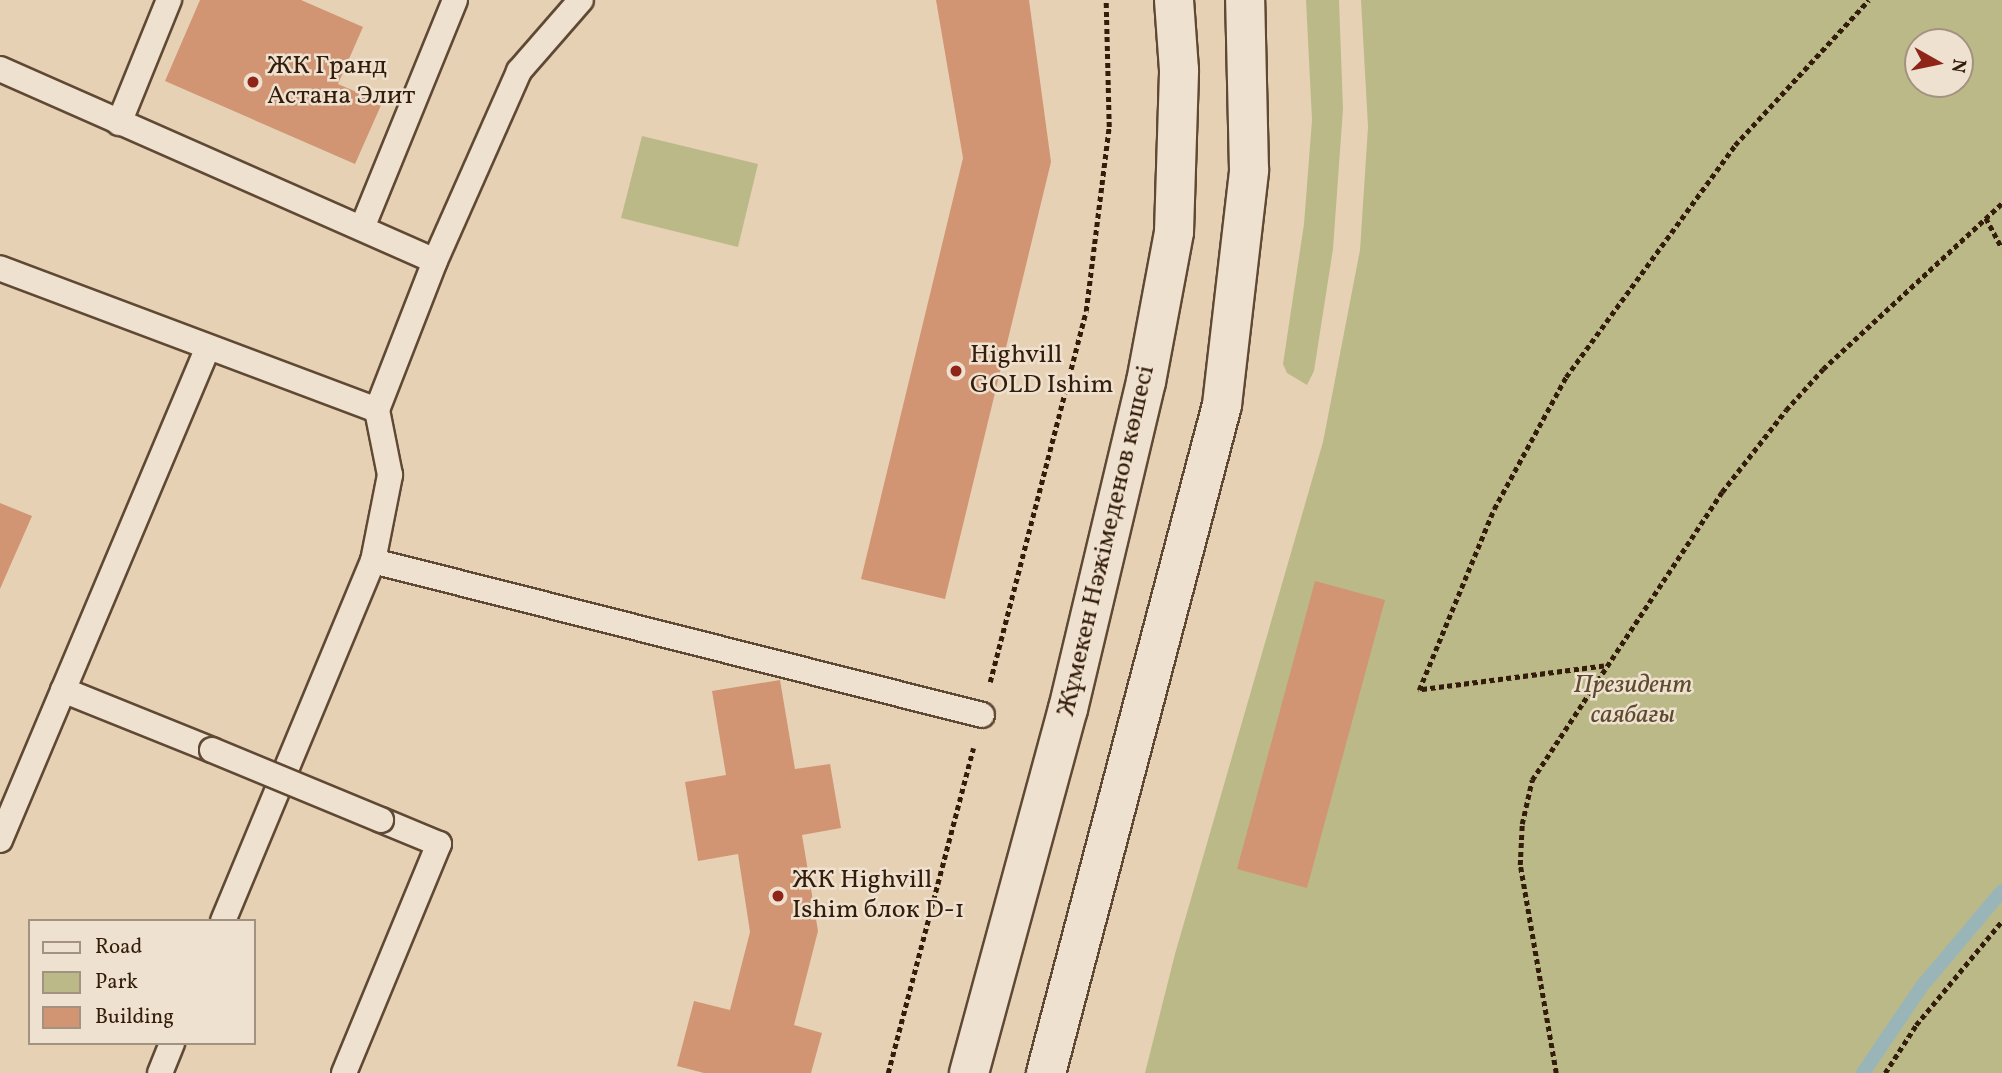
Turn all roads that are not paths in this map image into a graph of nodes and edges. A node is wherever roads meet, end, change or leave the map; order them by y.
1 (169, 0) edge
2 (455, 0) edge
3 (581, 0) edge
4 (1174, 0) edge
5 (1245, 0) edge
6 (0, 69) edge
7 (119, 123) junction
8 (362, 228) junction
9 (435, 261) junction
10 (0, 268) edge
11 (208, 347) junction
12 (377, 410) junction
13 (373, 561) junction
14 (63, 690) junction
15 (982, 715) road end
16 (0, 839) edge
17 (224, 919) edge
18 (171, 1045) edge
19 (160, 1073) edge
20 (344, 1073) edge
21 (969, 1073) edge
22 (1046, 1073) edge

1 - 7 lane
2 - 8 lane
3 - 9 lane
4 - 21 main road, Жұмекен Нәжімеденов көшесі
5 - 22 main road
6 - 7 lane
7 - 8 lane
8 - 9 lane
9 - 12 lane
10 - 11 lane
11 - 12 lane
11 - 14 lane
12 - 13 lane
13 - 15 lane
13 - 17 lane
14 - 16 lane
14 - 20 lane, bridge
18 - 19 lane

